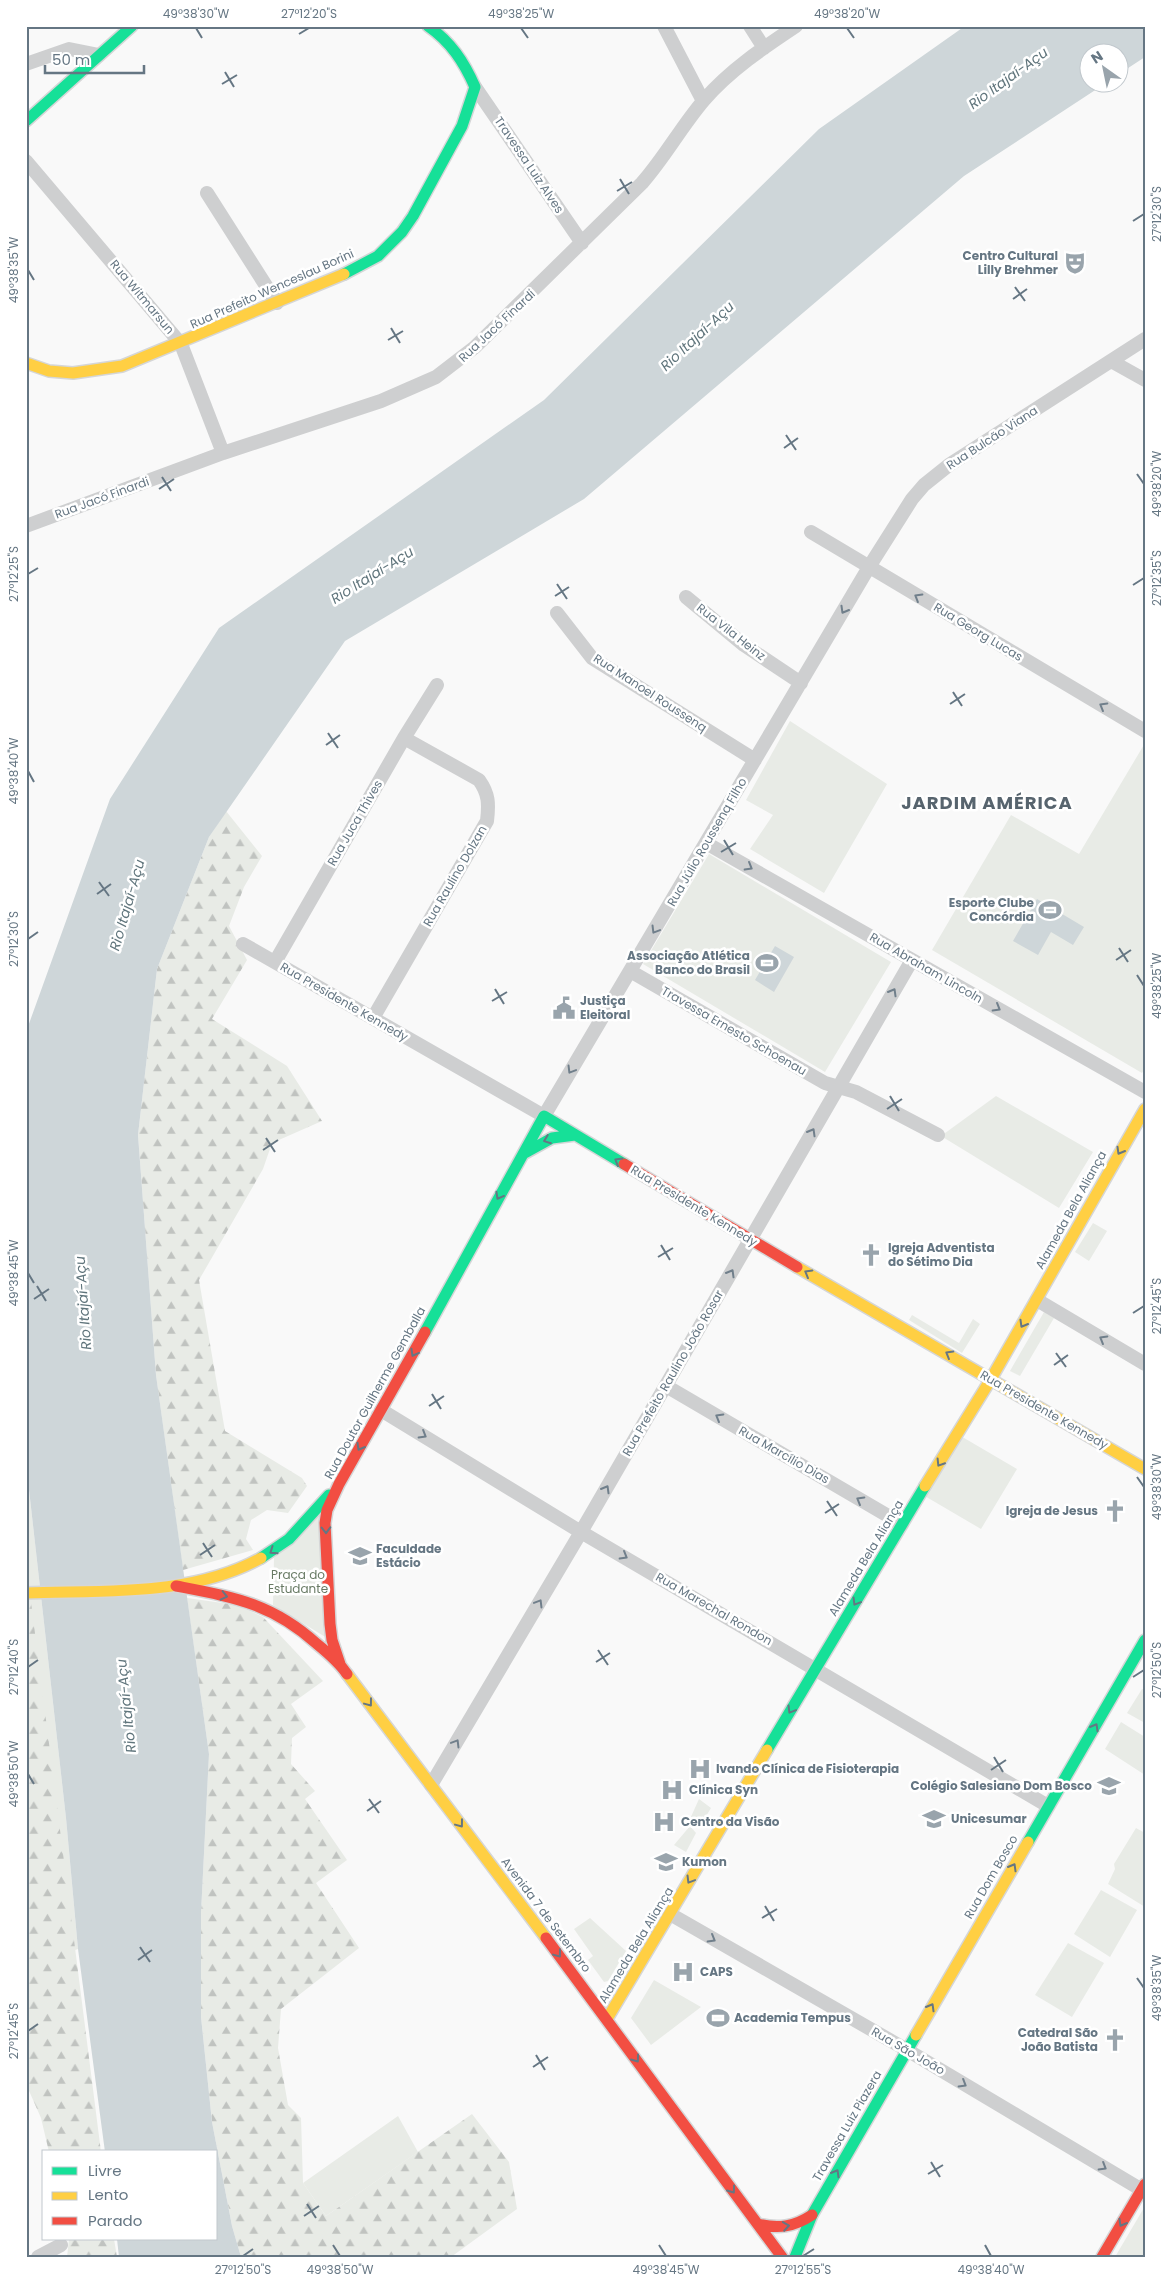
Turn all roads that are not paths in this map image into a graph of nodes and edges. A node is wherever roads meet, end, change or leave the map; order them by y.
1 (132, 26) edge
2 (428, 26) edge
3 (664, 26) edge
4 (750, 26) edge
5 (796, 26) edge
6 (764, 48) junction
7 (99, 56) junction
8 (26, 64) edge
9 (476, 87) junction
10 (703, 100) junction
11 (26, 121) edge
12 (26, 161) edge
13 (208, 194) dead end
14 (582, 243) junction
15 (277, 304) junction
16 (1145, 339) edge
17 (181, 344) junction
18 (1111, 361) junction
19 (26, 363) edge
20 (1145, 380) edge
21 (223, 453) junction
22 (26, 526) edge
23 (812, 532) dead end
24 (869, 568) junction
25 (686, 597) dead end
26 (557, 613) dead end
27 (801, 682) junction
28 (437, 685) dead end
29 (1145, 731) edge
30 (404, 738) junction
31 (755, 760) junction
32 (706, 843) junction
33 (243, 944) dead end
34 (912, 960) junction
35 (275, 962) junction
36 (630, 971) junction
37 (373, 1018) junction
38 (839, 1086) junction
39 (1145, 1092) edge
40 (1145, 1109) edge
41 (544, 1116) junction
42 (575, 1135) junction
43 (938, 1135) dead end
44 (523, 1154) junction
45 (750, 1240) junction
46 (1037, 1300) junction
47 (1145, 1364) edge
48 (991, 1379) junction
49 (666, 1386) junction
50 (381, 1410) junction
51 (1145, 1469) edge
52 (339, 1484) junction
53 (902, 1524) junction
54 (581, 1532) junction
55 (176, 1586) junction
56 (26, 1594) edge
57 (1145, 1640) edge
58 (340, 1664) junction
59 (816, 1668) junction
60 (431, 1785) junction
61 (1048, 1806) junction
62 (670, 1914) junction
63 (607, 2020) junction
64 (906, 2050) junction
65 (1144, 2189) edge
66 (812, 2215) junction
67 (758, 2224) junction
68 (61, 2245) dead end
69 (38, 2257) edge
70 (782, 2257) edge
71 (795, 2257) edge
72 (1102, 2257) edge

1 - 7 main road
2 - 9 main road
3 - 10 street
4 - 6 street
5 - 6 street, Rua Jacó Finardi
6 - 10 street, Rua Jacó Finardi
7 - 8 street
7 - 11 main road
9 - 14 street, Travessa Luiz Alves
9 - 15 main road, Rua Prefeito Wenceslau Borini
10 - 14 street, Rua Jacó Finardi
12 - 17 street, Rua Witmarsun
13 - 15 street
14 - 21 street, Rua Jacó Finardi
15 - 17 main road, Rua Prefeito Wenceslau Borini
16 - 18 street, Rua Bulcão Viana
17 - 19 main road, Rua Prefeito Wenceslau Borini
17 - 21 street, Rua Witmarsun
18 - 20 street
18 - 24 street, Rua Bulcão Viana
21 - 22 street, Rua Jacó Finardi
23 - 24 street, Rua Georg Lucas
24 -> 27 street, Rua Júlio Roussenq Filho
29 -> 24 street, Rua Georg Lucas
25 - 27 street, Rua Vila Heinz
26 - 31 street, Rua Manoel Roussenq
27 - 31 street, Rua Júlio Roussenq Filho
28 - 30 street, Rua Juca Thives
30 - 35 street, Rua Juca Thives
30 - 37 street, Rua Raulino Dolzan
31 - 32 street, Rua Júlio Roussenq Filho
32 -> 34 street, Rua Abraham Lincoln
32 -> 36 street, Rua Júlio Roussenq Filho
33 - 35 street, Rua Presidente Kennedy
38 -> 34 street, Rua Prefeito Raulino João Rosar
34 -> 39 street, Rua Abraham Lincoln
35 - 37 street, Rua Presidente Kennedy
36 - 38 street, Travessa Ernesto Schoenau
36 -> 41 street, Rua Júlio Roussenq Filho
37 - 41 street, Rua Presidente Kennedy
38 - 43 street, Travessa Ernesto Schoenau
45 -> 38 street, Rua Prefeito Raulino João Rosar
40 -> 46 main road, Alameda Bela Aliança
41 - 42 main road, Rua Presidente Kennedy
41 - 44 main road, Rua Doutor Guilherme Gemballa
42 -> 44 main road
45 -> 42 main road, Rua Presidente Kennedy
44 -> 50 main road, Rua Doutor Guilherme Gemballa
48 -> 45 main road, Rua Presidente Kennedy
49 -> 45 street, Rua Prefeito Raulino João Rosar
47 -> 46 street
46 -> 48 main road, Alameda Bela Aliança
48 - 51 main road, Rua Presidente Kennedy
48 -> 53 main road, Alameda Bela Aliança
53 -> 49 street, Rua Marcílio Dias
54 -> 49 street, Rua Prefeito Raulino João Rosar
50 -> 52 main road, Rua Doutor Guilherme Gemballa
50 -> 54 street, Rua Marechal Rondon
52 -> 55 main road
52 -> 58 main road, Rua Doutor Guilherme Gemballa
53 -> 59 main road, Alameda Bela Aliança
54 -> 59 street, Rua Marechal Rondon
60 -> 54 street, Rua Prefeito Raulino João Rosar
55 - 56 main road
55 -> 58 main road
61 -> 57 main road, Rua Dom Bosco
58 -> 60 main road, Avenida 7 de Setembro
59 - 61 street, Rua Marechal Rondon
59 -> 62 main road, Alameda Bela Aliança
60 -> 63 main road, Avenida 7 de Setembro
64 -> 61 main road, Rua Dom Bosco
62 - 63 main road, Alameda Bela Aliança
62 -> 64 street, Rua São João
63 -> 67 main road, Avenida 7 de Setembro
64 -> 65 street, Rua São João
66 -> 64 main road, Travessa Luiz Piazera
65 -> 72 main road
67 -> 66 main road
66 - 71 main road, Travessa Luiz Piazera
67 - 70 main road, Avenida 7 de Setembro
68 - 69 street

